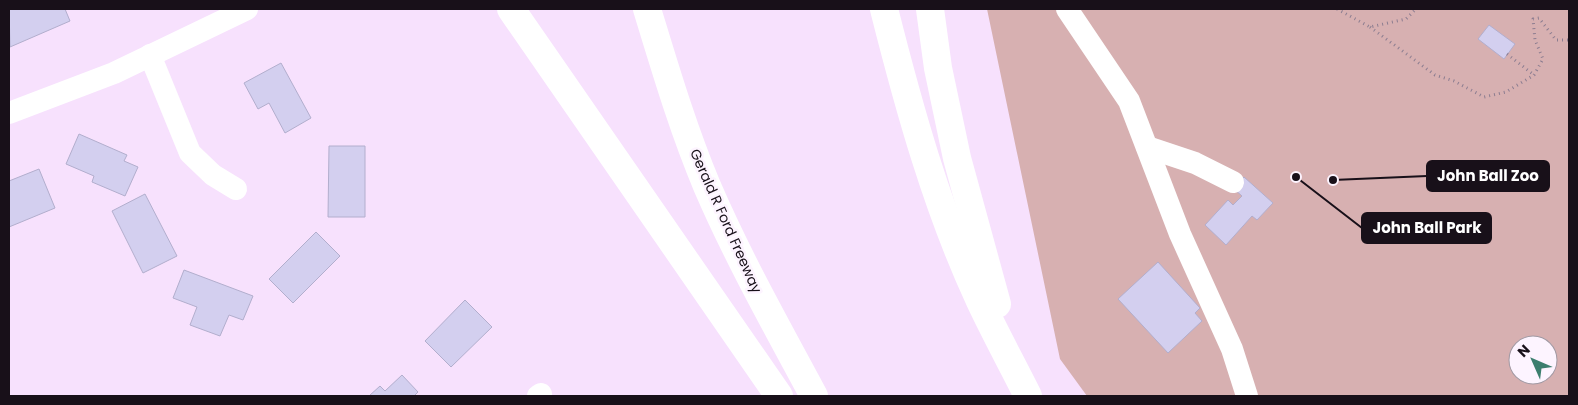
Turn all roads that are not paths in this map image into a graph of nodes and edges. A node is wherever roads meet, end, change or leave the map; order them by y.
1 (247, 9) edge
2 (511, 9) edge
3 (647, 9) edge
4 (884, 9) edge
5 (930, 9) edge
6 (1067, 9) edge
7 (150, 55) junction
8 (9, 113) edge
9 (1147, 146) junction
10 (1233, 182) dead end
11 (236, 190) dead end
12 (1013, 366) junction
13 (779, 396) edge
14 (814, 396) edge
15 (1028, 396) edge
16 (1247, 396) edge

1 - 7 street
2 - 13 highway
3 - 14 highway, Gerald R Ford Freeway
4 - 12 highway
5 - 12 highway
6 - 9 street
7 - 8 street
7 - 11 street
9 - 10 street
9 - 16 street
12 - 15 highway

